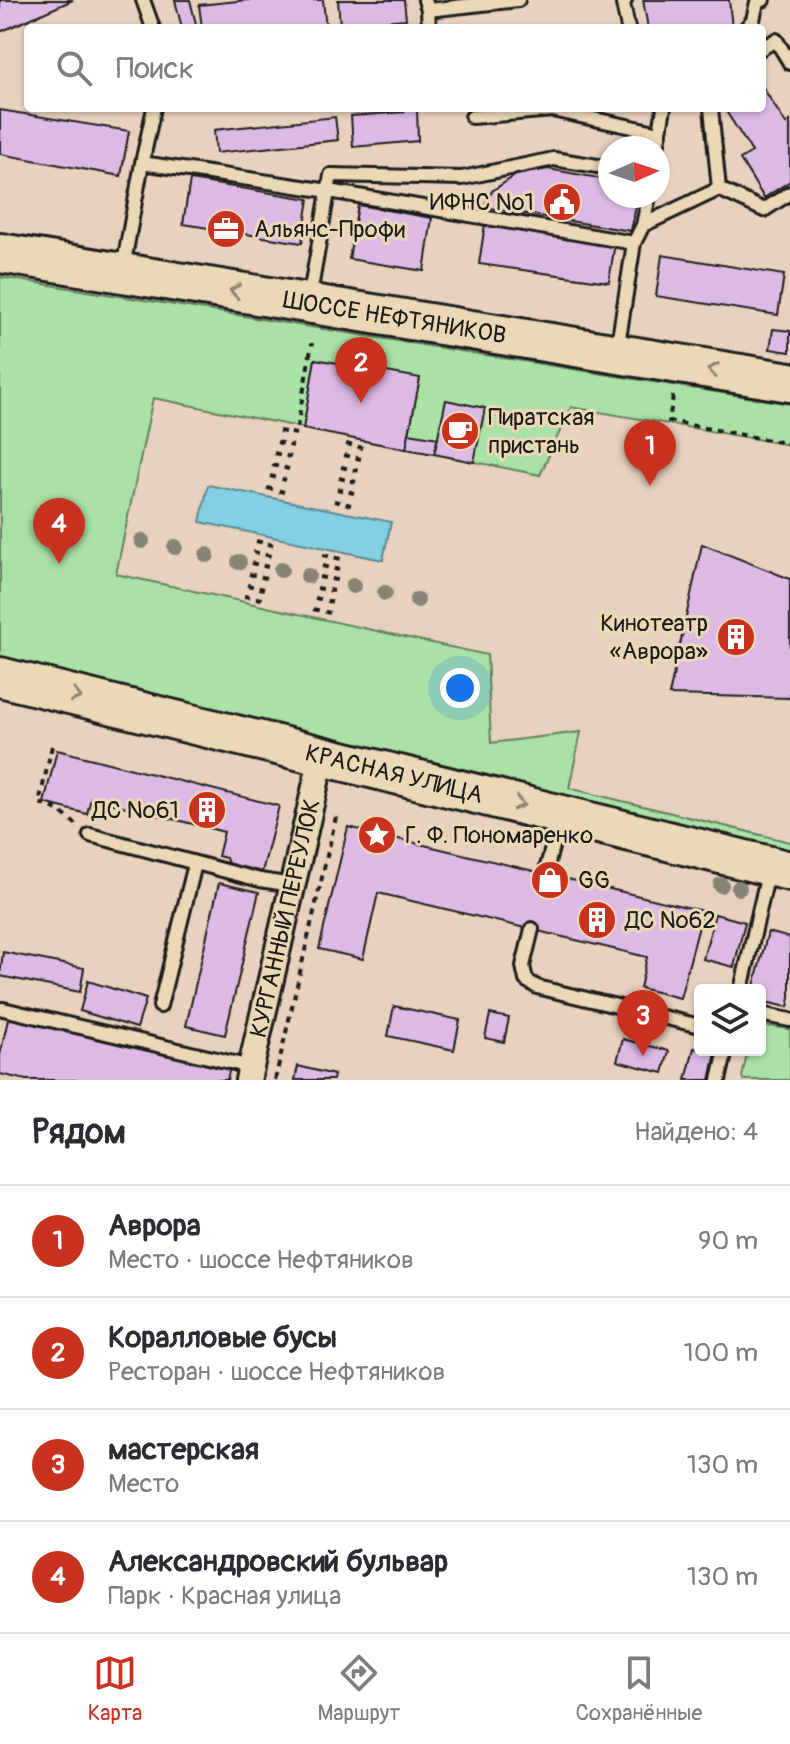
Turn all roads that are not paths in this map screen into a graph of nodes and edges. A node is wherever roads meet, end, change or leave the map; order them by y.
1 (143, 0) edge
2 (518, 0) edge
3 (625, 0) edge
4 (763, 0) edge
5 (426, 5) edge
6 (152, 24) edge
7 (627, 24) edge
8 (750, 24) edge
9 (766, 46) edge
10 (790, 63) edge
11 (153, 112) edge
12 (529, 112) edge
13 (561, 112) edge
14 (663, 112) edge
15 (711, 112) edge
16 (472, 117) dead end
17 (660, 133) junction
18 (659, 136) edge
19 (142, 163) junction
20 (598, 166) edge
21 (719, 189) junction
22 (329, 191) junction
23 (790, 193) edge
24 (647, 208) edge
25 (643, 225) junction
26 (634, 243) junction
27 (0, 253) edge
28 (122, 273) junction
29 (308, 303) junction
30 (616, 354) junction
31 (790, 382) edge
32 (0, 677) edge
33 (322, 756) junction
34 (560, 815) junction
35 (90, 835) road end
36 (195, 864) junction
37 (780, 868) edge
38 (545, 874) dead end
39 (292, 885) junction
40 (532, 929) dead end
41 (743, 984) edge
42 (160, 1006) dead end
43 (3, 1009) dead end
44 (766, 1015) edge
45 (790, 1020) edge
46 (694, 1025) edge
47 (725, 1056) edge
48 (249, 1073) edge
49 (719, 1080) edge

1 - 6 lane
2 - 5 lane
3 - 7 lane
4 - 8 lane
9 - 10 lane
11 - 19 lane
12 - 16 lane
13 - 17 lane
14 - 17 lane
15 - 21 lane
17 - 18 lane
19 - 22 lane
19 - 28 lane
20 - 22 lane
21 - 23 lane
21 - 25 lane
22 - 26 lane
22 - 29 lane
24 - 25 lane
25 - 26 lane
26 - 30 lane
27 - 28 main road, ШОССЕ НЕФТЯНИКОВ
29 -> 28 main road, ШОССЕ НЕФТЯНИКОВ
29 - 30 main road, ШОССЕ НЕФТЯНИКОВ
31 -> 30 main road, ШОССЕ НЕФТЯНИКОВ
32 -> 33 main road, КРАСНАЯ УЛИЦА
33 -> 34 main road, КРАСНАЯ УЛИЦА
33 - 39 street, КУРГАННЫЙ ПЕРЕУЛОК
34 - 37 main road, КРАСНАЯ УЛИЦА
34 - 38 lane
35 - 36 lane
36 - 39 lane
36 - 42 lane
37 - 41 lane
39 - 48 street, КУРГАННЫЙ ПЕРЕУЛОК
40 - 46 lane
43 - 48 lane
44 - 45 lane
47 - 49 lane

